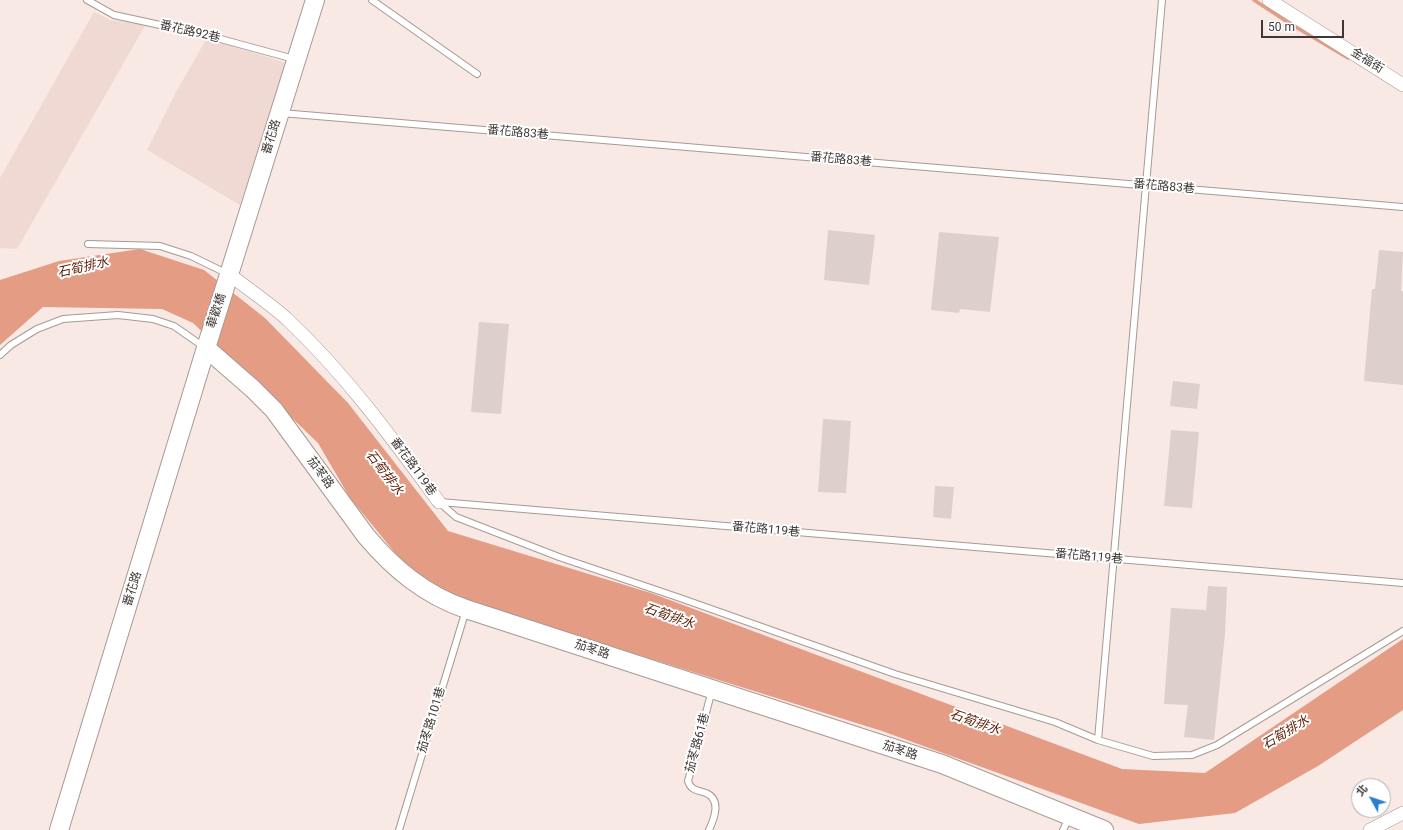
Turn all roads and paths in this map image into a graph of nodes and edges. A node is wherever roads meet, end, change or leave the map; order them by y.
1 (87, 0) edge
2 (315, 0) edge
3 (372, 0) edge
4 (1162, 0) edge
5 (1269, 0) edge
6 (295, 60) junction
7 (477, 74) dead end
8 (1403, 84) edge
9 (280, 113) junction
10 (1146, 186) junction
11 (1403, 207) edge
12 (88, 244) dead end
13 (229, 274) junction
14 (206, 348) junction
15 (0, 355) edge
16 (438, 502) junction
17 (1114, 560) junction
18 (1403, 583) edge
19 (466, 609) junction
20 (1403, 631) edge
21 (712, 689) junction
22 (1098, 740) junction
23 (1403, 813) edge
24 (1067, 824) edge
25 (60, 830) edge
26 (399, 830) edge
27 (709, 830) edge
28 (1104, 830) edge
29 (1370, 830) edge

1 - 6 lane, 番花路92巷
2 - 6 street, 番花路
3 - 7 lane
4 - 10 lane
5 - 8 street, 金福街
6 - 9 street, 番花路
9 - 10 lane, 番花路83巷
9 - 13 street, 番花路
10 - 11 lane, 番花路83巷
10 - 17 lane
12 - 13 lane
13 - 14 street, 華歡橋
13 - 16 street, 番花路119巷
14 - 15 lane
14 - 19 street, 茄苳路
14 - 25 street, 番花路
16 - 17 lane, 番花路119巷
16 - 22 lane
17 - 18 lane, 番花路119巷
17 - 22 lane
19 - 21 street, 茄苳路
19 - 26 lane, 茄苳路101巷
20 - 22 lane
21 - 24 street, 茄苳路
21 - 27 lane, 茄苳路61巷
23 - 29 street
24 - 28 street, 茄苳路

